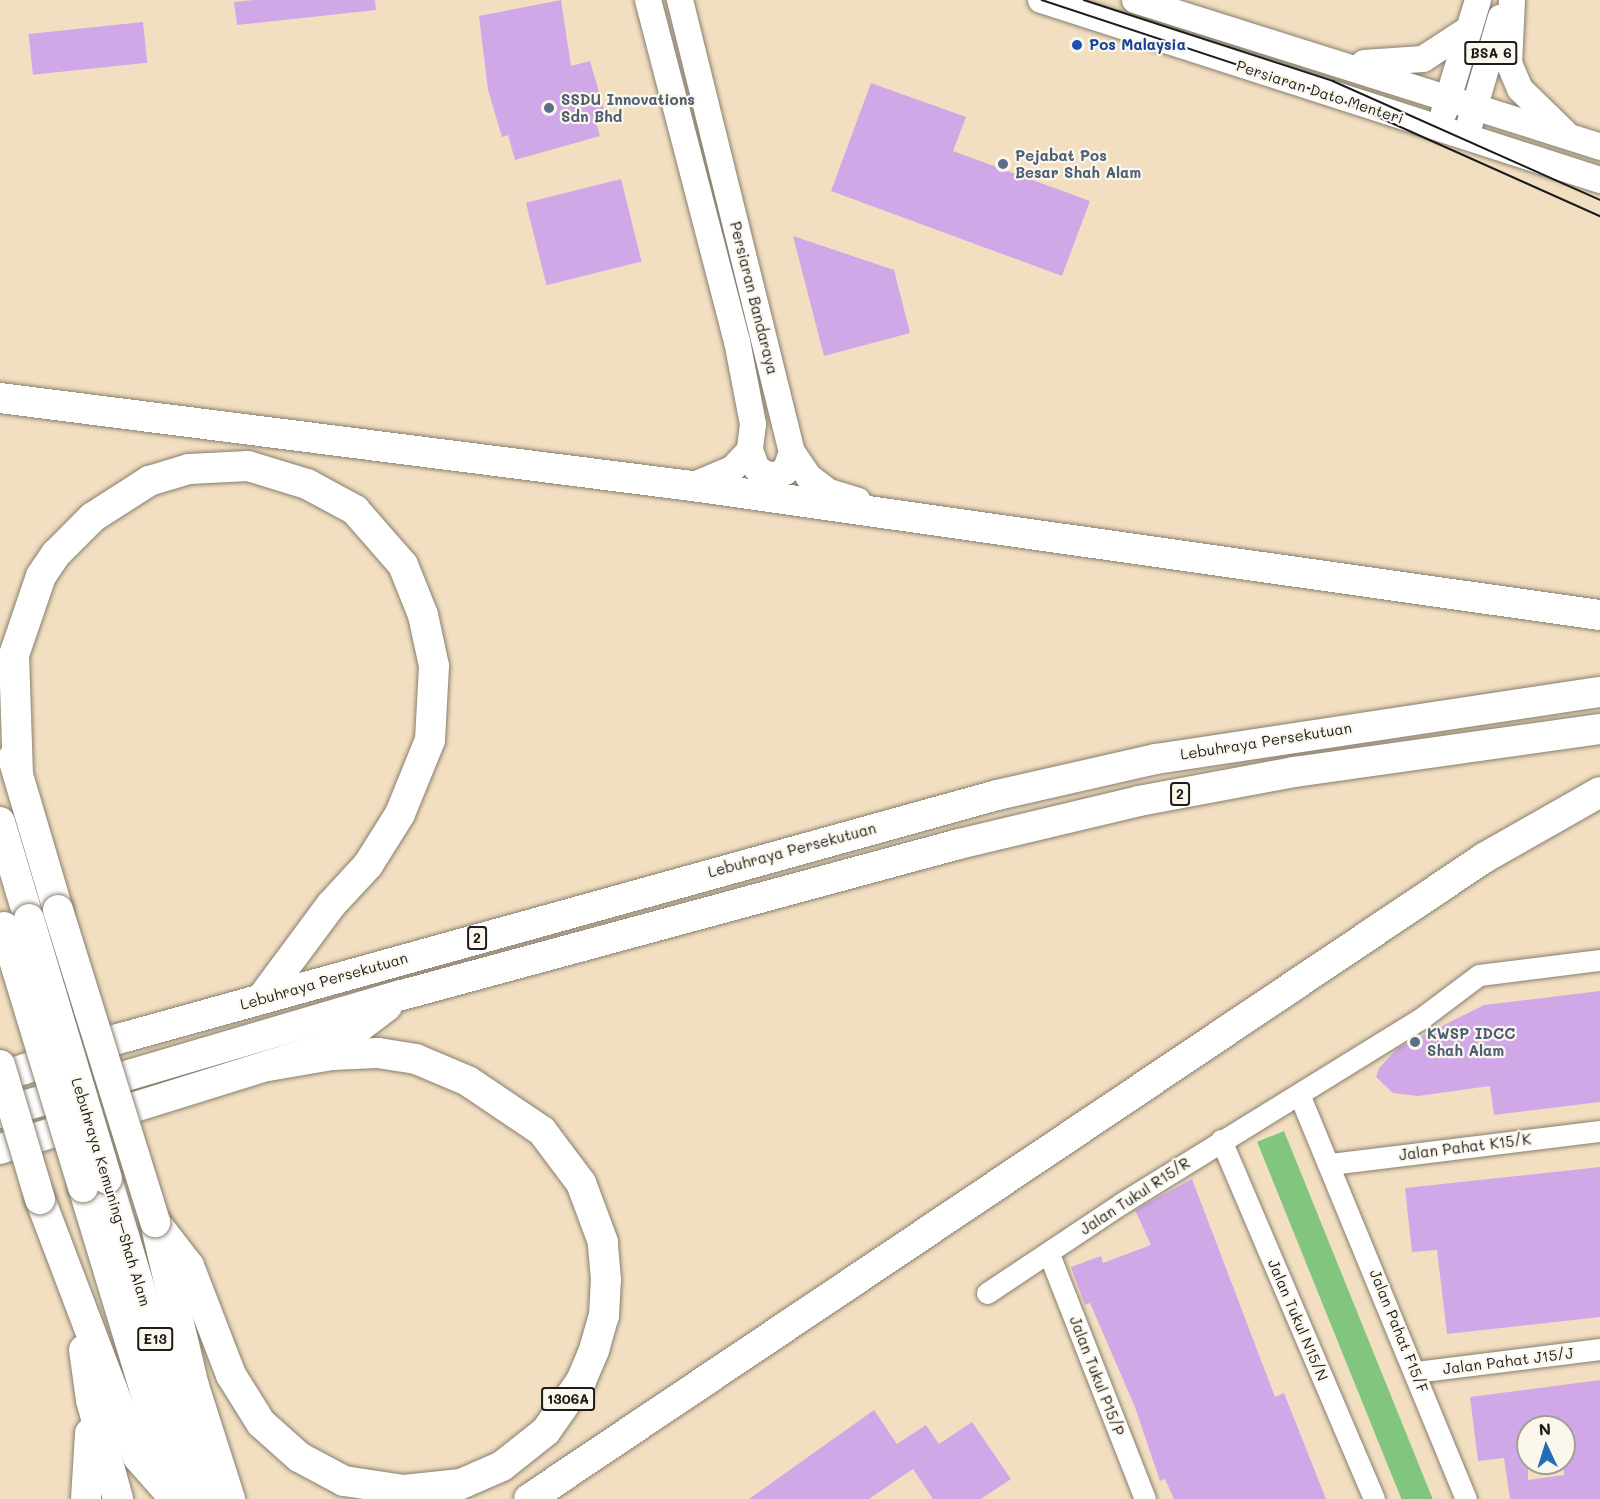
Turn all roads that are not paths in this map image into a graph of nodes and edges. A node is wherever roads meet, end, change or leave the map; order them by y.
1 (680, 0) edge
2 (1041, 0) edge
3 (1135, 0) edge
4 (1478, 0) edge
5 (1507, 0) edge
6 (1512, 0) edge
7 (647, 1) edge
8 (1469, 29) junction
9 (1336, 62) junction
10 (1448, 97) junction
11 (1475, 106) junction
12 (1438, 129) junction
13 (1465, 137) junction
14 (1568, 137) junction
15 (1600, 147) edge
16 (1600, 180) edge
17 (0, 398) edge
18 (750, 450) junction
19 (792, 452) junction
20 (692, 486) junction
21 (919, 517) junction
22 (1600, 615) edge
23 (1600, 692) edge
24 (0, 711) edge
25 (1600, 729) edge
26 (18, 775) junction
27 (1600, 792) edge
28 (0, 822) edge
29 (11, 920) edge
30 (1600, 960) edge
31 (402, 995) junction
32 (262, 998) junction
33 (0, 1065) edge
34 (268, 1066) junction
35 (0, 1077) edge
36 (1299, 1094) junction
37 (0, 1113) edge
38 (1600, 1131) edge
39 (1221, 1140) junction
40 (0, 1149) edge
41 (1331, 1164) junction
42 (95, 1183) junction
43 (155, 1222) junction
44 (1049, 1254) junction
45 (987, 1293) dead end
46 (76, 1297) junction
47 (1600, 1349) edge
48 (1415, 1372) junction
49 (91, 1400) junction
50 (86, 1499) edge
51 (118, 1499) edge
52 (176, 1499) edge
53 (203, 1499) edge
54 (230, 1499) edge
55 (529, 1499) edge
56 (1145, 1499) edge
57 (1374, 1499) edge
58 (1466, 1499) edge

1 - 19 main road, Persiaran Bandaraya
2 - 12 main road, Persiaran Dato Menteri
3 - 9 main road
4 - 8 main road, BSA 6
5 - 11 main road, BSA 6
6 - 14 main road
7 - 18 main road, Persiaran Bandaraya
8 - 9 main road
8 - 10 main road, BSA 6
9 - 10 main road
10 - 11 main road
10 - 12 main road, BSA 6
11 - 13 main road, BSA 6
11 - 14 main road
12 - 13 main road, Persiaran Dato Menteri
13 - 16 main road, Persiaran Dato Menteri
14 - 15 main road
17 - 20 highway
18 - 19 main road
18 - 20 main road
19 - 21 main road, Persiaran Bandaraya
20 - 21 highway
21 - 22 highway
23 - 32 highway, Lebuhraya Persekutuan / 2
24 - 26 highway
25 - 31 highway, 2
26 - 32 highway
26 - 43 highway, bridge
27 - 55 highway
28 - 29 highway, Lebuhraya Kemuning–Shah Alam
29 - 42 highway, Lebuhraya Kemuning–Shah Alam / E13, bridge
30 - 36 street, Jalan Tukul R15/R
31 - 34 highway
31 - 37 highway, 2
32 - 35 highway, Lebuhraya Persekutuan / 2
33 - 46 highway, bridge
34 - 40 highway
34 - 43 highway, 1306A
36 - 39 street, Jalan Tukul R15/R
36 - 41 street, Jalan Pahat F15/F
38 - 41 street, Jalan Pahat K15/K
39 - 44 street, Jalan Tukul R15/R
39 - 57 street, Jalan Tukul N15/N
41 - 48 street, Jalan Pahat F15/F
42 - 52 highway, Lebuhraya Kemuning–Shah Alam / E13
42 - 53 highway, Lebuhraya Kemuning–Shah Alam / E13
43 - 54 highway
44 - 45 street, Jalan Tukul R15/R
44 - 56 street, Jalan Tukul P15/P
46 - 49 highway
46 - 52 highway
47 - 48 street, Jalan Pahat J15/J
48 - 58 street, Jalan Pahat F15/F
49 - 50 highway
49 - 51 highway

